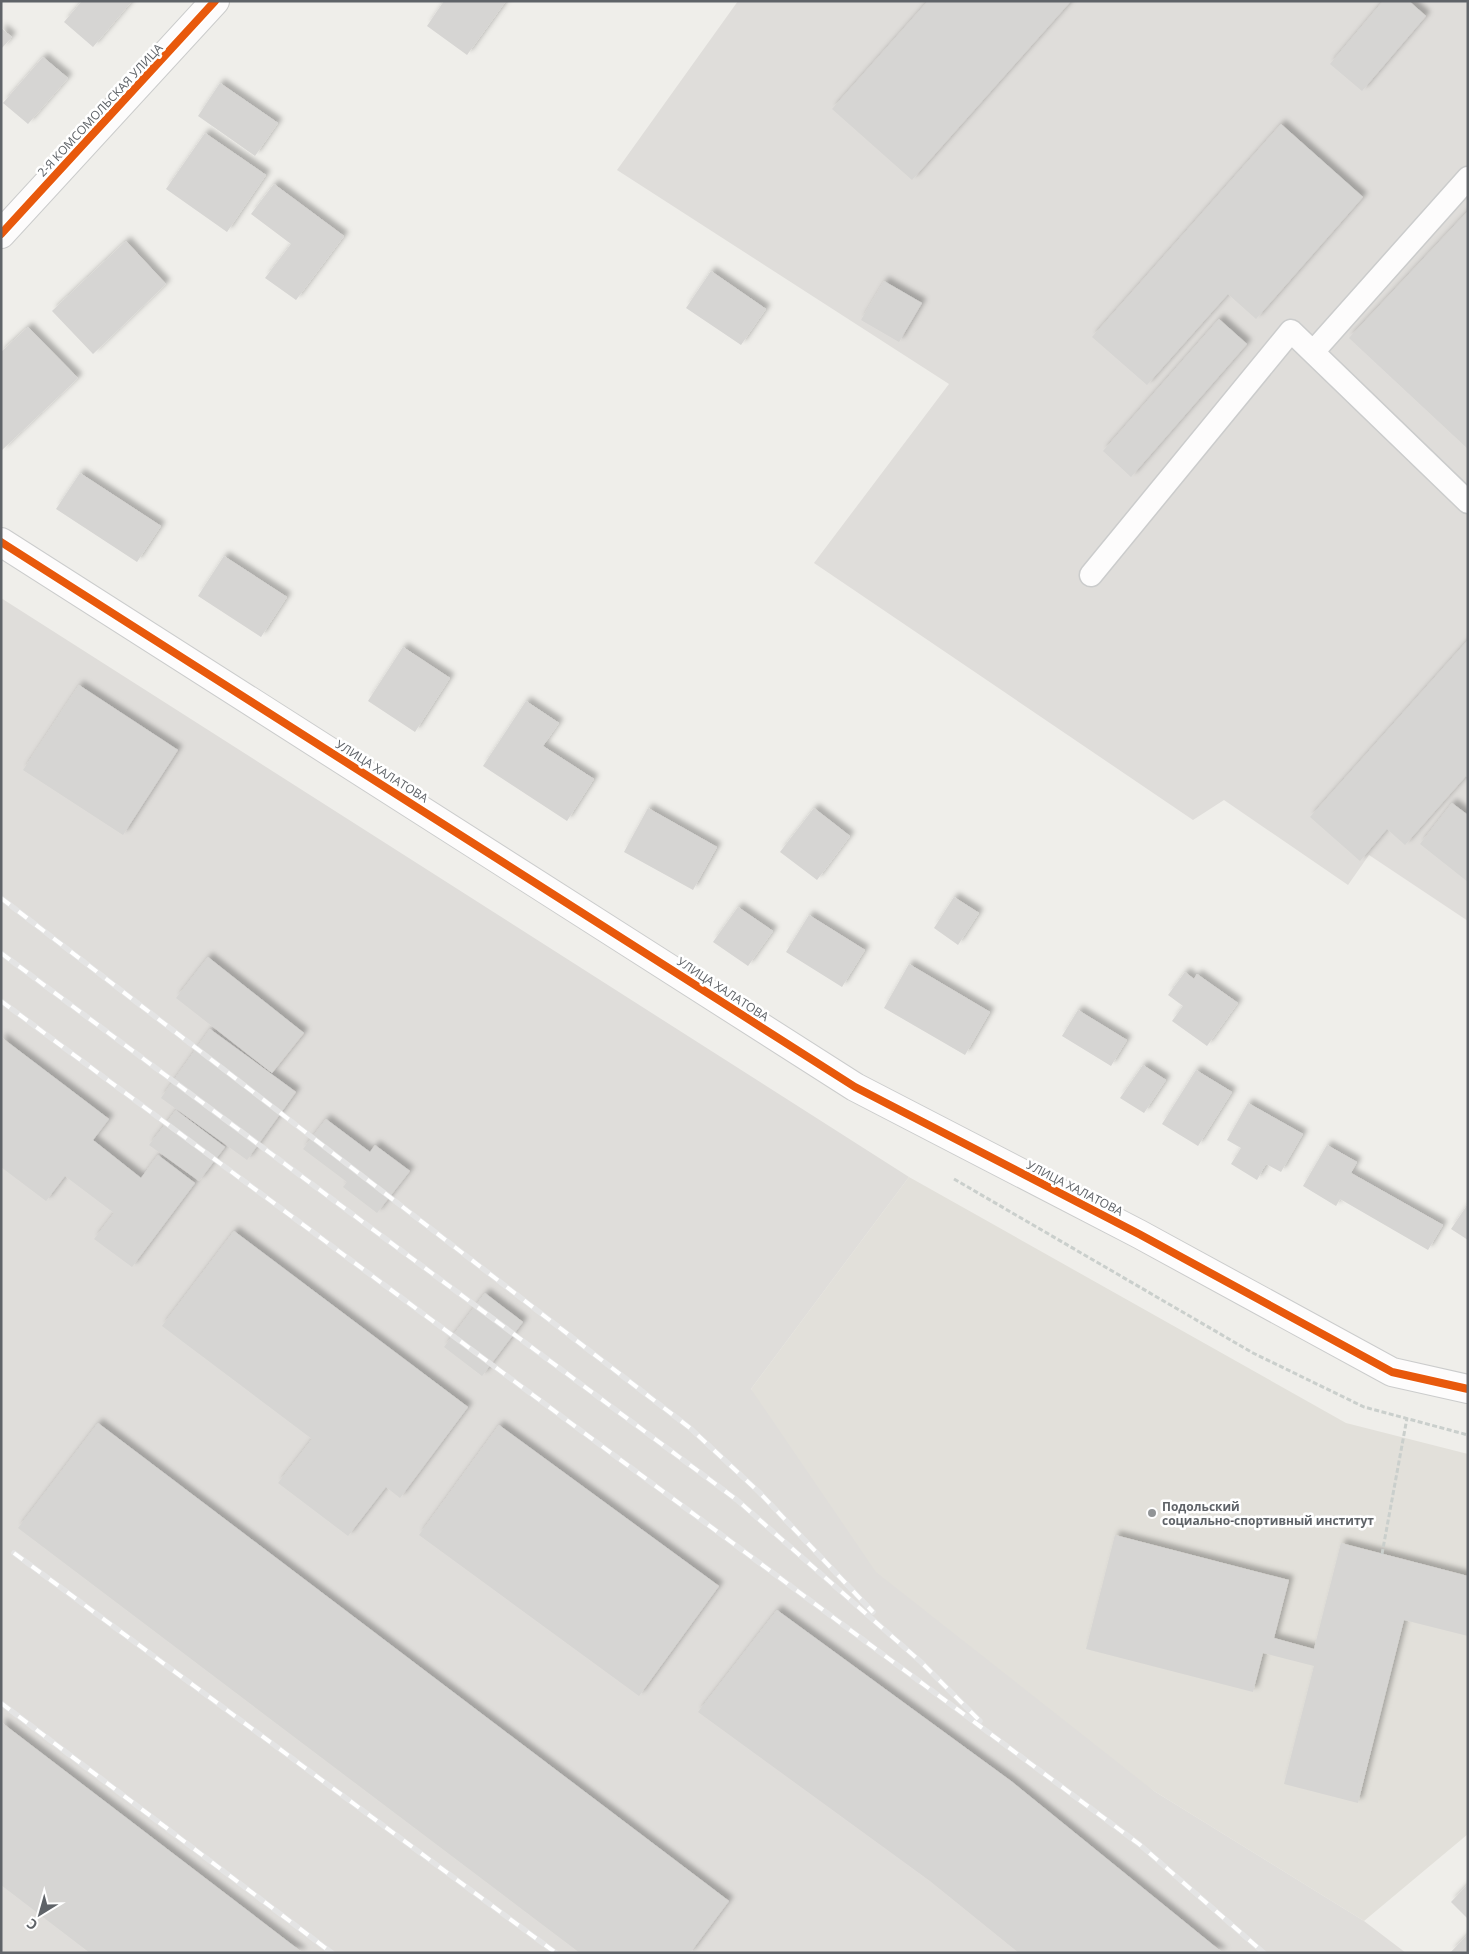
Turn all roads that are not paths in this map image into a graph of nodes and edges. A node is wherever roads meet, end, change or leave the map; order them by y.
1 (215, 1) edge
2 (1468, 178) edge
3 (1, 234) edge
4 (1313, 352) junction
5 (1468, 502) edge
6 (1, 542) edge
7 (1091, 575) dead end
8 (1468, 1389) edge

1 - 3 street, 2-Я КОМСОМОЛЬСКАЯ УЛИЦА
2 - 4 lane
4 - 5 lane
4 - 7 lane
6 - 8 street, УЛИЦА ХАЛАТОВА

